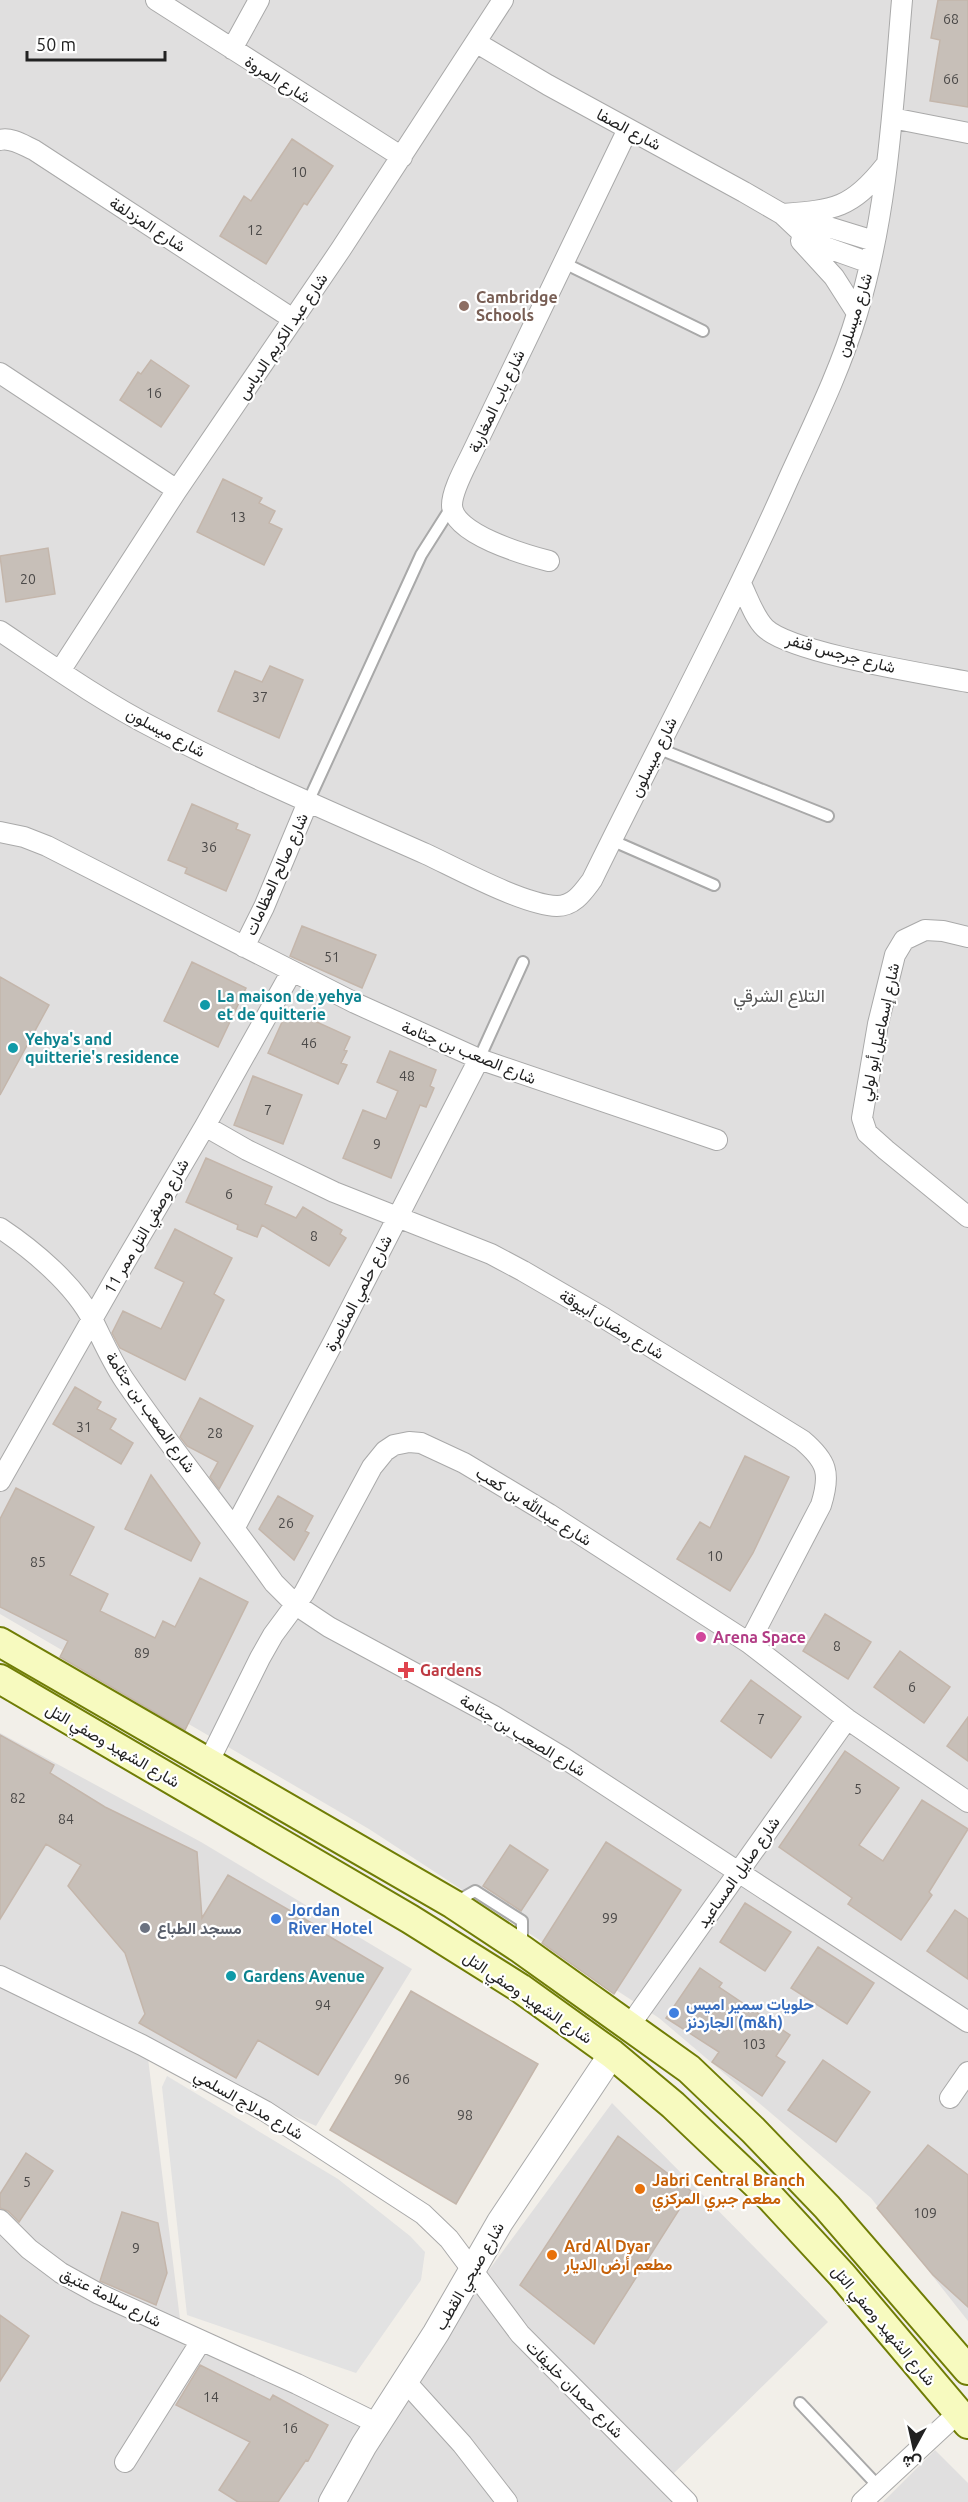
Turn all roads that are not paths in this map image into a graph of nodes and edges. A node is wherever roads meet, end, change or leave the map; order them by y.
1 (156, 0) edge
2 (260, 0) edge
3 (503, 0) edge
4 (902, 0) edge
5 (477, 43) junction
6 (232, 49) junction
7 (892, 118) junction
8 (628, 129) junction
9 (968, 133) edge
10 (0, 140) edge
11 (402, 157) junction
12 (887, 164) junction
13 (782, 214) junction
14 (874, 241) junction
15 (562, 262) junction
16 (870, 263) junction
17 (857, 313) junction
18 (292, 319) junction
19 (703, 331) dead end
20 (0, 373) edge
21 (177, 490) junction
22 (452, 506) junction
23 (549, 561) dead end
24 (741, 584) junction
25 (0, 632) edge
26 (60, 671) junction
27 (968, 682) edge
28 (657, 748) junction
29 (308, 802) junction
30 (828, 816) dead end
31 (1, 834) edge
32 (611, 840) junction
33 (714, 885) dead end
34 (968, 937) edge
35 (244, 947) junction
36 (523, 962) dead end
37 (292, 971) junction
38 (479, 1059) junction
39 (205, 1126) junction
40 (717, 1140) dead end
41 (397, 1217) junction
42 (968, 1217) edge
43 (0, 1228) edge
44 (93, 1320) junction
45 (0, 1481) edge
46 (235, 1527) junction
47 (296, 1605) junction
48 (0, 1642) edge
49 (748, 1643) junction
50 (0, 1679) edge
51 (847, 1719) junction
52 (209, 1761) junction
53 (968, 1802) edge
54 (737, 1872) junction
55 (0, 1976) edge
56 (968, 2022) edge
57 (630, 2025) junction
58 (612, 2054) junction
59 (968, 2072) edge
60 (950, 2097) dead end
61 (827, 2207) junction
62 (0, 2220) edge
63 (802, 2230) junction
64 (866, 2251) junction
65 (472, 2270) junction
66 (842, 2275) junction
67 (201, 2341) junction
68 (968, 2370) edge
69 (405, 2381) junction
70 (800, 2403) dead end
71 (963, 2418) edge
72 (378, 2424) junction
73 (125, 2462) dead end
74 (879, 2487) junction
75 (332, 2502) edge
76 (507, 2502) edge
77 (687, 2502) edge
78 (862, 2502) edge

1 - 6 street, شارع المروة
2 - 6 street
3 - 5 street, شارع عبد الكريم الدباس
4 - 7 street, شارع ميسلون
5 - 8 street, شارع الصفا
5 - 11 street, شارع عبد الكريم الدباس
6 - 11 street, شارع المروة
7 - 9 street
7 - 12 street, شارع ميسلون
8 - 13 street, شارع الصفا
8 - 15 street, شارع باب المغاربة
10 - 18 street, شارع المزدلفة
11 - 18 street, شارع عبد الكريم الدباس
12 - 13 street
12 - 14 street, شارع ميسلون
13 - 14 street, شارع الصفا
13 - 16 street, شارع الصفا
13 - 17 street, شارع الصفا
14 - 16 street, شارع ميسلون
15 - 19 lane
15 - 22 street, شارع باب المغاربة
16 - 17 street, شارع ميسلون
17 - 24 street, شارع ميسلون
18 - 21 street, شارع عبد الكريم الدباس
20 - 21 street
21 - 26 street, شارع عبد الكريم الدباس
22 - 23 street
22 - 29 lane
24 - 27 street, شارع جرجس قنفر
24 - 28 street, شارع ميسلون
25 - 26 street, شارع ميسلون
26 - 29 street, شارع ميسلون
28 - 30 lane
28 - 32 street, شارع ميسلون
29 - 32 street, شارع ميسلون
29 - 35 street, شارع صالح العظامات
31 - 35 street, شارع الصعب بن جثامة
32 - 33 lane
34 - 42 street, شارع إسماعيل أبو لولي
35 - 37 street, شارع الصعب بن جثامة
36 - 38 lane
37 - 38 street, شارع الصعب بن جثامة
37 - 39 street, شارع وصفي التل ممر 11
38 - 40 street, شارع الصعب بن جثامة
38 - 41 street, شارع حلمي المناصرة
39 - 41 street, شارع رمضان أبيوقة
39 - 44 street, شارع وصفي التل ممر 11
41 - 46 street, شارع حلمي المناصرة
41 - 49 street, شارع رمضان أبيوقة
43 - 44 street, شارع الصعب بن جثامة
44 - 45 street, شارع وصفي التل ممر 11
44 - 46 street, شارع الصعب بن جثامة
46 - 47 street, شارع الصعب بن جثامة
47 - 49 street, شارع عبدالله بن كعب
47 - 52 street, شارع عبدالله بن كعب
47 - 54 street, شارع الصعب بن جثامة
48 - 52 main road, شارع الشهيد وصفي التل
49 - 51 street, شارع عبدالله بن كعب
50 - 58 main road, شارع الشهيد وصفي التل
51 - 53 street, شارع عبدالله بن كعب
51 - 54 street, شارع صايل المساعيد
52 - 57 main road, شارع الشهيد وصفي التل
54 - 56 street, شارع الصعب بن جثامة
54 - 57 street, شارع صايل المساعيد
55 - 65 street, شارع مدلاج السلمي
57 - 61 main road, شارع الشهيد وصفي التل
58 - 63 main road, شارع الشهيد وصفي التل
58 - 65 street, شارع صبحي القطب
59 - 60 street
61 - 63 main road
61 - 64 main road, شارع الشهيد وصفي التل
62 - 67 street, شارع سلامة عتيق
63 - 66 main road, شارع الشهيد وصفي التل
64 - 66 main road
64 - 68 main road, شارع الشهيد وصفي التل
65 - 69 street, شارع صبحي القطب
65 - 77 street, شارع حمدان خليفات
66 - 71 main road, شارع الشهيد وصفي التل
67 - 72 street, شارع سلامة عتيق
67 - 73 street
69 - 72 street, شارع صبحي القطب
69 - 76 street
70 - 74 lane
71 - 74 street
72 - 75 street, شارع صبحي القطب
74 - 78 street

